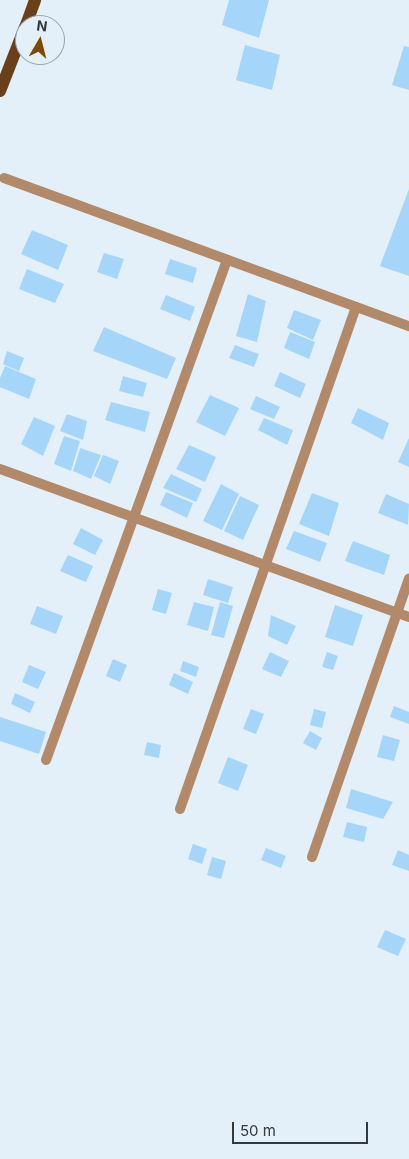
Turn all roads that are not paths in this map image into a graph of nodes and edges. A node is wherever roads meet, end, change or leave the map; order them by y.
1 (35, 0) edge
2 (29, 15) edge
3 (15, 52) edge
4 (0, 91) edge
5 (4, 178) dead end
6 (228, 260) junction
7 (356, 307) junction
8 (409, 326) edge
9 (0, 469) edge
10 (133, 517) junction
11 (266, 565) junction
12 (409, 578) edge
13 (397, 612) junction
14 (409, 617) edge
15 (46, 760) dead end
16 (180, 809) dead end
17 (312, 857) dead end

1 - 2 main road
3 - 4 main road
5 - 6 street
6 - 7 street
6 - 10 street
7 - 8 street
7 - 11 street
9 - 10 street
10 - 11 street
10 - 15 street
11 - 13 street
11 - 16 street
12 - 13 street
13 - 14 street
13 - 17 street

